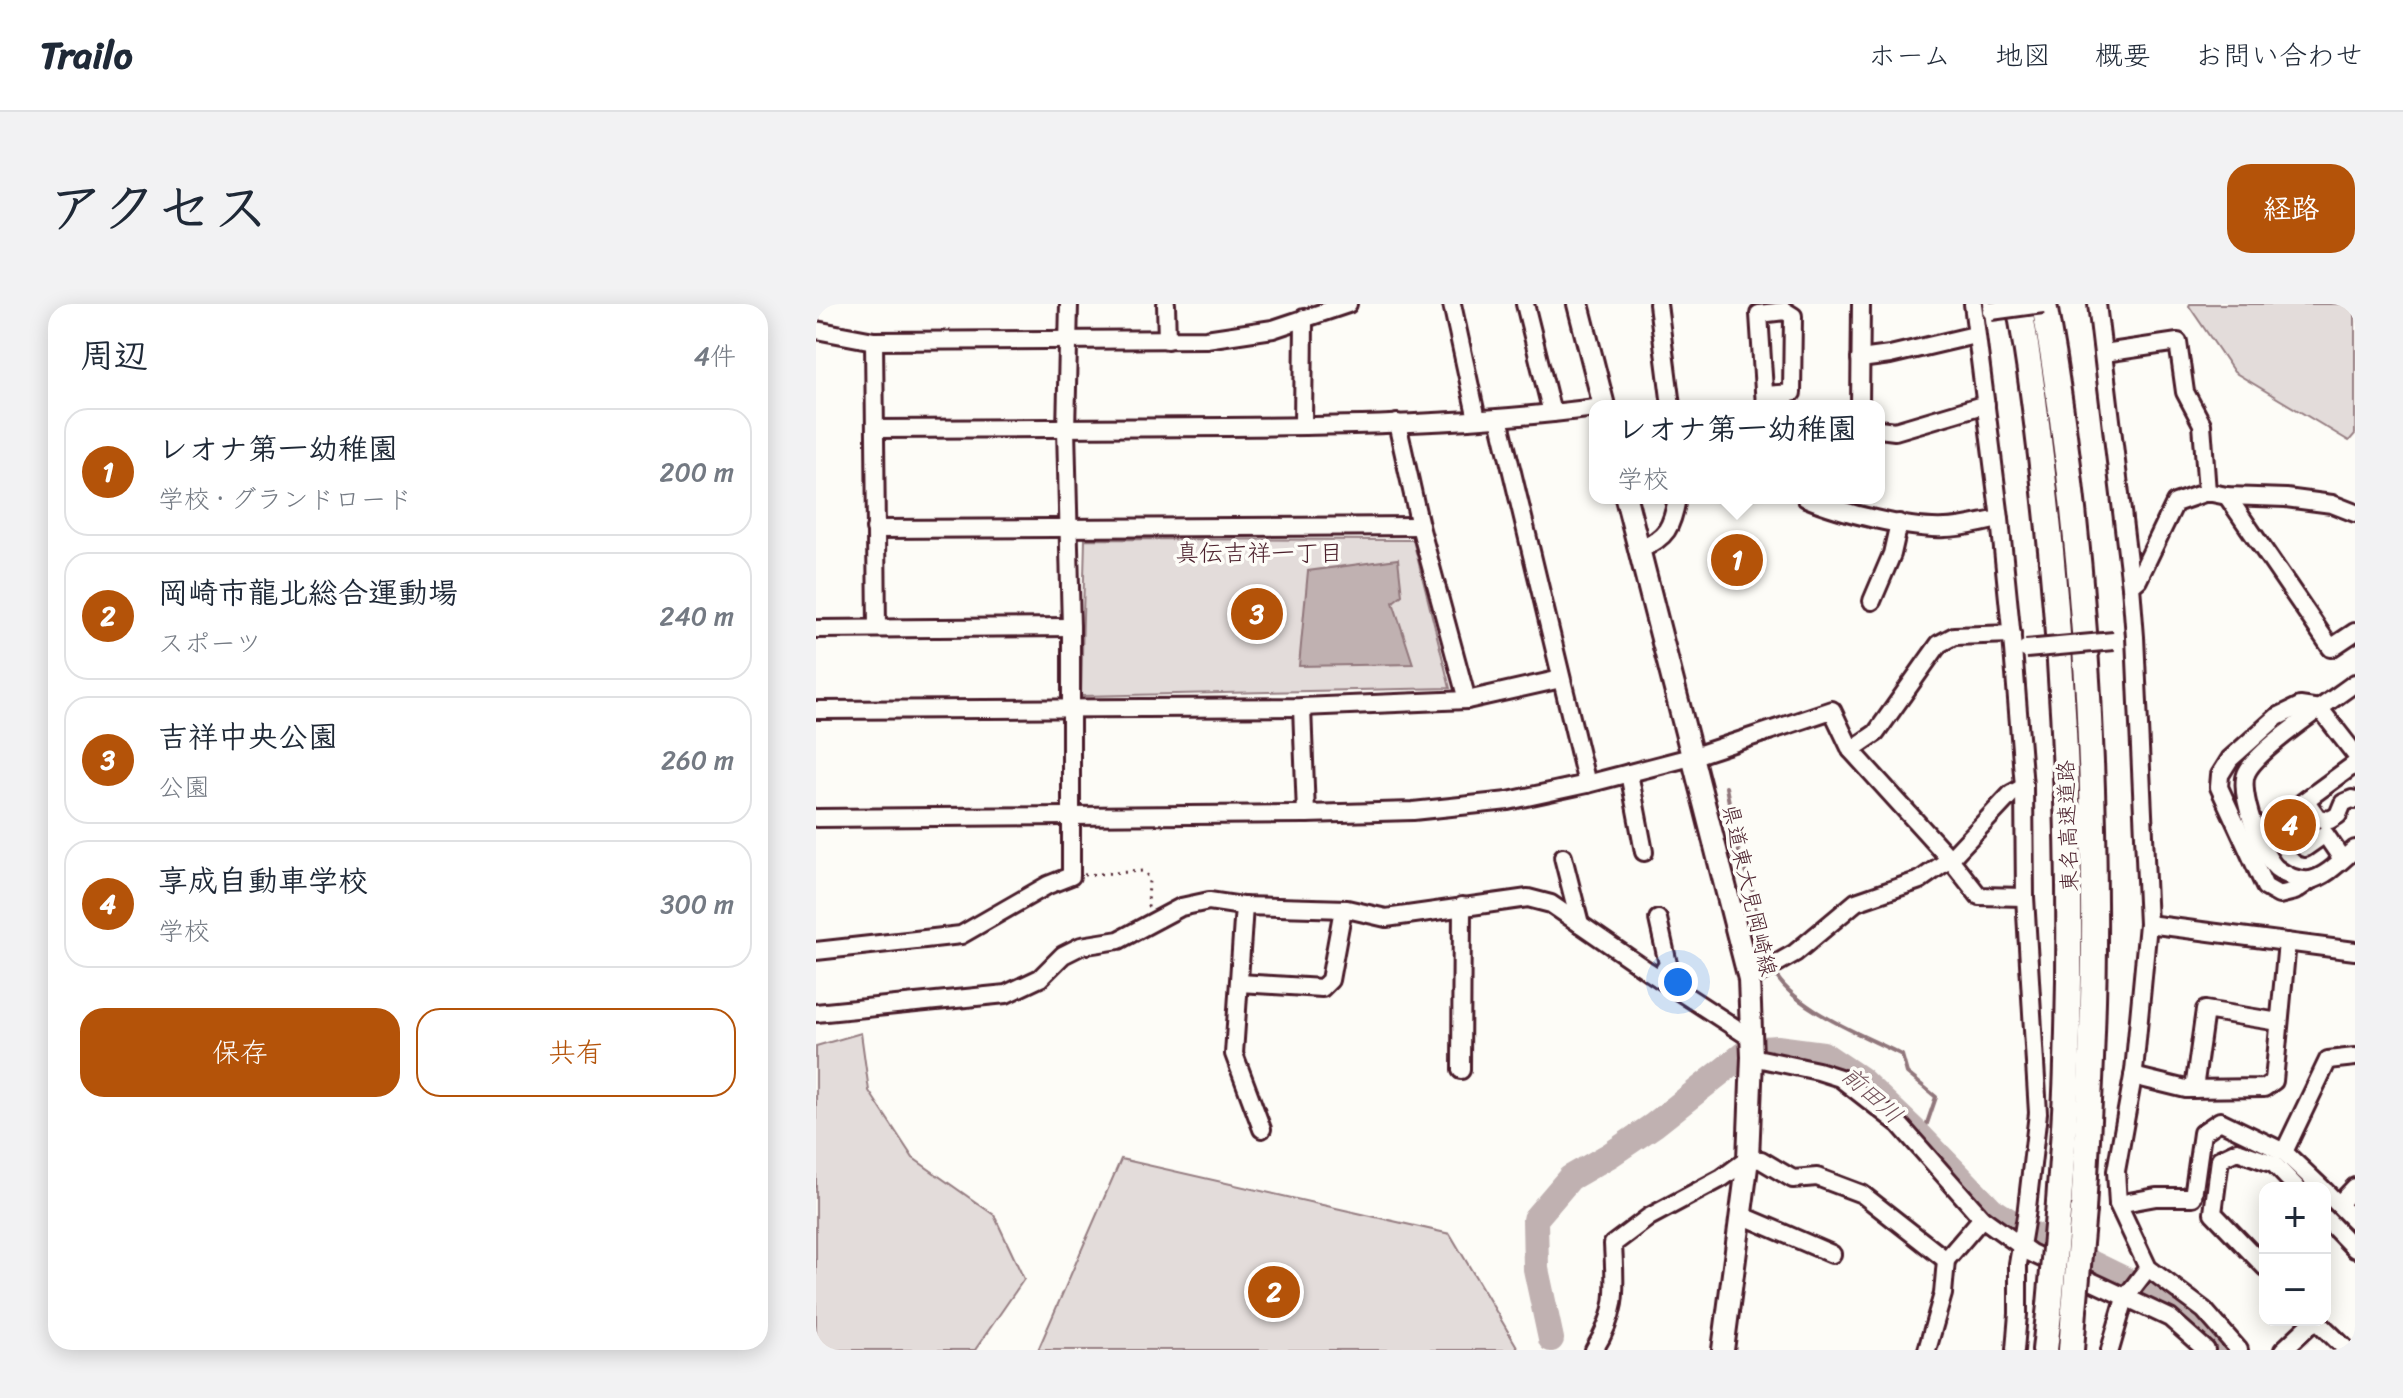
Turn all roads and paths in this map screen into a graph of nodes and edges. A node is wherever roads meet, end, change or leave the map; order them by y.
1 (1069, 304) edge
2 (1166, 304) edge
3 (1348, 304) edge
4 (1525, 304) edge
5 (1578, 304) edge
6 (1658, 304) edge
7 (1861, 304) edge
8 (2019, 304) edge
9 (2044, 304) edge
10 (2097, 304) edge
11 (1458, 305) edge
12 (1980, 310) edge
13 (1304, 318) junction
14 (816, 330) edge
15 (1975, 335) junction
16 (1167, 340) junction
17 (874, 341) junction
18 (1069, 341) junction
19 (2104, 353) junction
20 (1860, 359) junction
21 (1602, 400) edge
22 (1670, 400) edge
23 (1765, 400) edge
24 (1860, 400) edge
25 (1986, 404) junction
26 (1589, 409) edge
27 (1552, 413) junction
28 (1499, 418) junction
29 (1477, 419) junction
30 (1397, 423) junction
31 (1303, 426) junction
32 (875, 429) junction
33 (1066, 429) junction
34 (1885, 430) edge
35 (2207, 492) junction
36 (2227, 496) junction
37 (1628, 504) edge
38 (1675, 504) edge
39 (1820, 504) edge
40 (2355, 513) edge
41 (2000, 519) junction
42 (1899, 523) junction
43 (1420, 526) junction
44 (1067, 528) junction
45 (875, 529) junction
46 (1639, 550) junction
47 (2131, 586) junction
48 (1872, 601) dead end
49 (1071, 627) junction
50 (877, 628) junction
51 (816, 629) edge
52 (2355, 632) edge
53 (2135, 637) junction
54 (2017, 644) junction
55 (1561, 679) junction
56 (2355, 683) edge
57 (1467, 700) junction
58 (1302, 707) junction
59 (2320, 709) junction
60 (816, 710) edge
61 (1070, 710) junction
62 (1851, 750) junction
63 (2355, 754) edge
64 (1691, 757) junction
65 (2355, 764) edge
66 (1629, 773) junction
67 (1587, 784) junction
68 (2024, 787) junction
69 (2355, 800) edge
70 (2306, 801) junction
71 (1306, 814) junction
72 (1071, 815) junction
73 (2283, 817) junction
74 (816, 818) edge
75 (2258, 835) junction
76 (1644, 852) dead end
77 (2349, 854) edge
78 (1563, 857) dead end
79 (1950, 859) junction
80 (1071, 876) junction
81 (2311, 880) junction
82 (2025, 897) junction
83 (1244, 906) junction
84 (1462, 906) junction
85 (1343, 909) junction
86 (1658, 919) dead end
87 (1580, 924) junction
88 (2148, 924) junction
89 (1148, 925) junction
90 (2287, 942) junction
91 (816, 951) edge
92 (2355, 951) edge
93 (1659, 978) junction
94 (1749, 979) junction
95 (1239, 983) junction
96 (816, 1013) edge
97 (2279, 1022) junction
98 (1752, 1047) junction
99 (2355, 1057) edge
100 (1461, 1070) dead end
101 (2133, 1076) junction
102 (2194, 1089) junction
103 (1262, 1129) dead end
104 (2284, 1152) junction
105 (1748, 1159) junction
106 (2291, 1182) edge
107 (2316, 1182) edge
108 (2355, 1187) edge
109 (2331, 1196) edge
110 (2118, 1204) junction
111 (2339, 1204) junction
112 (1741, 1215) junction
113 (1982, 1218) junction
114 (2355, 1221) edge
115 (2331, 1224) edge
116 (2021, 1244) junction
117 (2355, 1249) edge
118 (1832, 1254) dead end
119 (1946, 1260) junction
120 (2259, 1261) edge
121 (2148, 1268) junction
122 (2125, 1298) junction
123 (2309, 1326) edge
124 (2322, 1326) edge
125 (1594, 1350) edge
126 (1723, 1350) edge
127 (1927, 1350) edge
128 (2015, 1350) edge
129 (2045, 1350) edge
130 (2071, 1350) edge
131 (2110, 1350) edge
132 (2206, 1350) edge
133 (2239, 1350) edge
134 (2283, 1350) edge
135 (2347, 1350) edge

1 - 18 street
2 - 16 street
3 - 13 street
4 - 27 street
5 - 21 main road
6 - 22 street
7 - 20 street
8 - 129 highway, 東名高速道路, bridge
9 - 12 street, bridge
9 - 130 highway, 東名高速道路, bridge
10 - 19 street
11 - 29 street
12 - 15 street
13 - 16 street
13 - 31 street
14 - 17 street
15 - 20 street
15 - 25 street
16 - 18 street
17 - 18 street
17 - 32 street
18 - 33 street
19 - 35 street
19 - 47 street
20 - 24 street
23 - 23 street
25 - 34 street
25 - 41 street
26 - 27 street
27 - 28 street
28 - 29 street
28 - 55 street
29 - 30 street
30 - 31 street
30 - 43 street
31 - 33 street
32 - 33 street
32 - 45 street
33 - 44 street
35 - 36 street
35 - 47 street
36 - 40 street
36 - 52 street
37 - 46 main road, 県道東大見岡崎線
38 - 46 street
39 - 42 street
41 - 42 street
41 - 54 street
42 - 48 street
43 - 44 street
43 - 57 street
44 - 45 street
44 - 49 street
45 - 50 street
46 - 64 main road, 県道東大見岡崎線
47 - 53 street
49 - 50 street
49 - 61 street
50 - 51 street
53 - 54 street, bridge
53 - 88 street
54 - 62 street
54 - 68 street
55 - 57 street
55 - 67 street
56 - 59 street
57 - 58 street
58 - 61 street
58 - 71 street
59 - 63 street
59 - 75 street
59 - 81 street
60 - 61 street
61 - 72 street
62 - 64 street
62 - 79 street
64 - 66 street
64 - 94 main road, 県道東大見岡崎線
65 - 70 street
66 - 67 street
66 - 76 street
67 - 71 street
68 - 79 street
68 - 82 street
69 - 70 street
70 - 73 street
71 - 72 street
72 - 74 street
72 - 80 street
73 - 75 street
73 - 77 street
75 - 81 street
77 - 81 street
78 - 87 street
79 - 82 street
79 - 94 street
80 - 89 path
80 - 91 street
82 - 116 street
83 - 85 street
83 - 89 street
83 - 95 street
84 - 85 street
84 - 87 street
84 - 100 street
85 - 95 street
86 - 93 street
87 - 93 street
88 - 90 street
88 - 101 street
89 - 96 street
90 - 92 street
90 - 97 street
93 - 98 street
94 - 98 main road, 県道東大見岡崎線
95 - 103 street
97 - 102 street
97 - 102 street
98 - 105 main road, 県道東大見岡崎線
98 - 113 street
99 - 104 street
101 - 102 street
101 - 110 street
104 - 107 street
104 - 110 street
105 - 112 main road, 県道東大見岡崎線
105 - 119 street
105 - 125 street
106 - 120 street
108 - 111 street
109 - 111 street
110 - 121 street
111 - 114 street
112 - 118 street
112 - 126 main road, 県道東大見岡崎線
113 - 116 street
113 - 119 street
115 - 117 street
116 - 122 street
116 - 128 street
119 - 127 street
121 - 122 street
121 - 133 street
122 - 131 street
122 - 132 street
123 - 134 street
124 - 135 street

